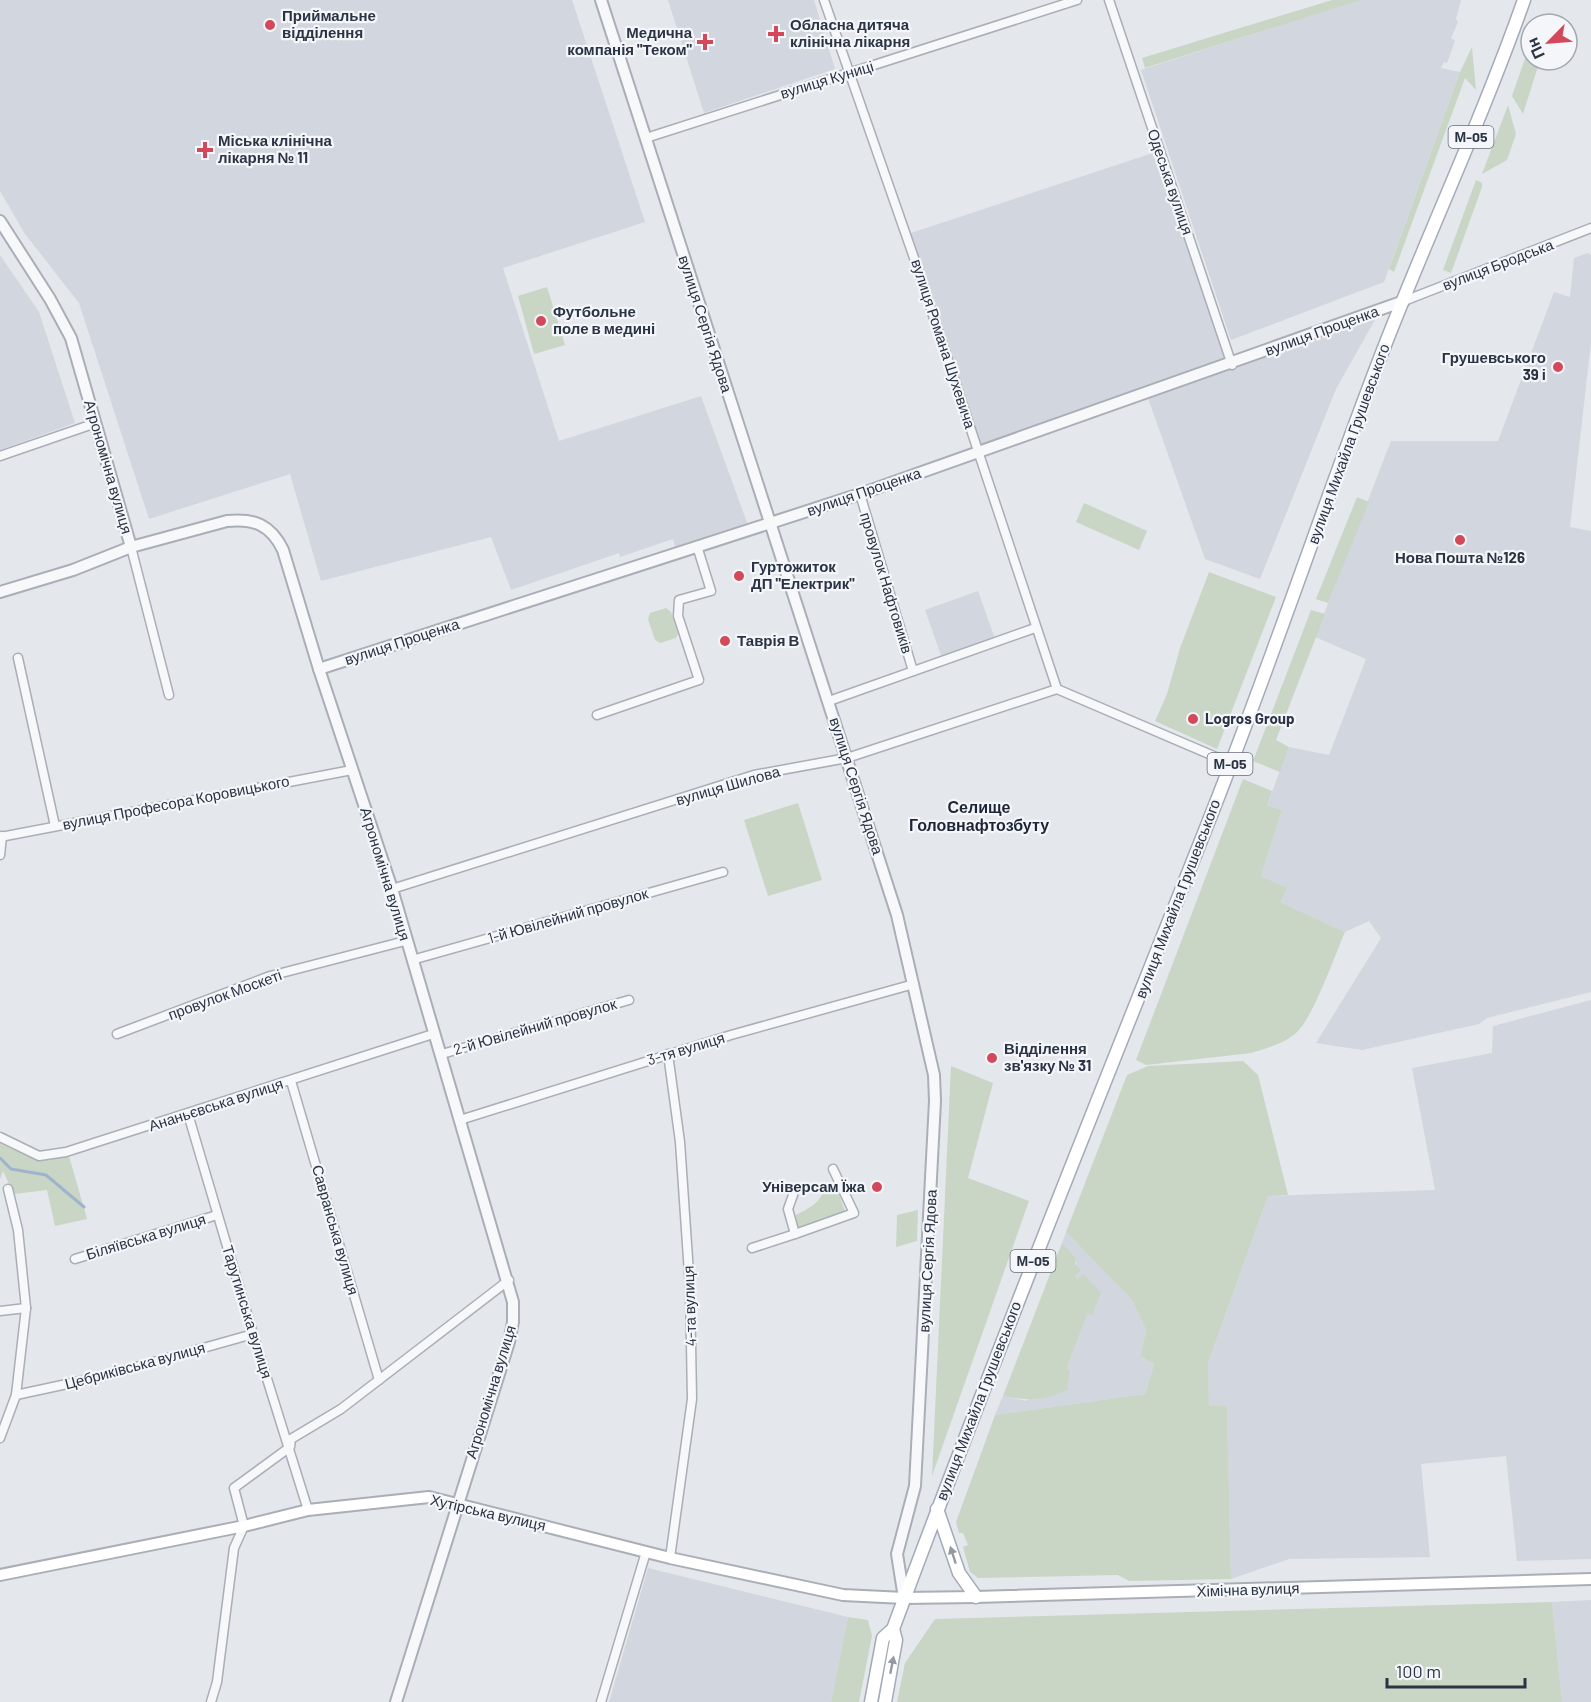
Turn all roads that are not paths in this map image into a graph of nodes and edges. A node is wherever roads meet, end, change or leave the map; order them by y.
1 (601, 0) edge
2 (824, 0) edge
3 (1077, 0) edge
4 (1109, 0) edge
5 (1524, 0) edge
6 (852, 74) junction
7 (646, 138) junction
8 (0, 221) edge
9 (1591, 228) edge
10 (1404, 302) junction
11 (1232, 365) junction
12 (93, 424) junction
13 (979, 454) junction
14 (0, 456) edge
15 (860, 495) junction
16 (769, 523) junction
17 (697, 546) junction
18 (130, 548) junction
19 (0, 592) edge
20 (1035, 628) junction
21 (18, 658) dead end
22 (319, 669) junction
23 (913, 671) junction
24 (1056, 689) junction
25 (169, 695) dead end
26 (829, 701) junction
27 (597, 715) dead end
28 (847, 758) junction
29 (1230, 763) junction
30 (352, 770) junction
31 (55, 826) junction
32 (1, 837) edge
33 (0, 855) edge
34 (723, 872) dead end
35 (392, 889) junction
36 (405, 941) junction
37 (412, 960) junction
38 (914, 984) junction
39 (629, 1000) dead end
40 (117, 1034) dead end
41 (433, 1034) junction
42 (442, 1054) junction
43 (668, 1054) junction
44 (291, 1081) junction
45 (188, 1114) junction
46 (460, 1120) junction
47 (0, 1137) edge
48 (833, 1169) dead end
49 (8, 1189) dead end
50 (793, 1196) dead end
51 (217, 1215) junction
52 (795, 1234) junction
53 (752, 1248) dead end
54 (75, 1259) dead end
55 (508, 1281) junction
56 (26, 1308) junction
57 (0, 1311) edge
58 (253, 1334) junction
59 (379, 1380) junction
60 (16, 1395) junction
61 (0, 1438) edge
62 (290, 1447) junction
63 (457, 1503) junction
64 (937, 1509) junction
65 (308, 1510) junction
66 (244, 1526) junction
67 (646, 1552) junction
68 (670, 1558) junction
69 (0, 1575) edge
70 (1591, 1579) edge
71 (976, 1597) junction
72 (904, 1598) junction
73 (893, 1629) junction
74 (212, 1702) edge
75 (396, 1702) edge
76 (601, 1702) edge
77 (872, 1702) edge
78 (885, 1702) edge

1 - 7 street, вулиця Сергія Ядова
2 - 6 street, вулиця Романа Шухевича
3 - 6 street, вулиця Куниці
4 - 11 street, Одеська вулиця
5 - 10 main road, вулиця Михайла Грушевського / М-05
6 - 7 street, вулиця Куниці
6 - 13 street, вулиця Романа Шухевича
7 - 16 street, вулиця Сергія Ядова
8 - 12 street, Агрономічна вулиця
9 - 10 street, вулиця Бродська
10 - 11 street, вулиця Проценка
10 - 29 main road, вулиця Михайла Грушевського / М-05
11 - 13 street, вулиця Проценка
12 - 14 street
12 - 18 street, Агрономічна вулиця
13 - 15 street, вулиця Проценка
13 - 20 street, вулиця Романа Шухевича
15 - 16 street, вулиця Проценка
15 - 23 street, провулок Нафтовиків
16 - 17 street, вулиця Проценка
16 - 26 street, вулиця Сергія Ядова
17 - 22 street, вулиця Проценка
17 - 27 street
18 - 19 street
18 - 22 street, Агрономічна вулиця
18 - 25 street
20 - 23 street, провулок Нафтовиків
20 - 24 street, вулиця Романа Шухевича
21 - 31 street
22 - 30 street, Агрономічна вулиця
23 - 26 street, провулок Нафтовиків
24 - 28 street, вулиця Шилова
24 - 29 street
26 - 28 street, вулиця Сергія Ядова
28 - 35 street, вулиця Шилова
28 - 38 street, вулиця Сергія Ядова
29 - 64 main road, вулиця Михайла Грушевського / М-05
30 - 31 street, вулиця Професора Коровицького
30 - 35 street, Агрономічна вулиця
31 - 32 street, вулиця Професора Коровицького
32 - 33 street
34 - 37 street, 1-й Ювілейний провулок
35 - 36 street, Агрономічна вулиця
36 - 37 street, Агрономічна вулиця
36 - 40 street, провулок Москеті
37 - 41 street, Агрономічна вулиця
38 - 43 street, 3-тя вулиця
38 - 72 street, вулиця Сергія Ядова
39 - 42 street, 2-й Ювілейний провулок
41 - 42 street, Агрономічна вулиця
41 - 44 street, Ананьєвська вулиця
42 - 46 street, Агрономічна вулиця
43 - 46 street, 3-тя вулиця
43 - 68 street, 4-та вулиця
44 - 45 street, Ананьєвська вулиця
44 - 59 street, Савранська вулиця
45 - 47 street, Ананьєвська вулиця
45 - 51 street, Тарутинська вулиця
46 - 55 street, Агрономічна вулиця
48 - 52 street
49 - 56 street
50 - 52 street
51 - 54 street, Біляївська вулиця
51 - 58 street, Тарутинська вулиця
52 - 53 street
55 - 59 street
55 - 63 street, Агрономічна вулиця
56 - 57 street
56 - 60 street
58 - 60 street, Цебриківська вулиця
58 - 62 street, Тарутинська вулиця
59 - 62 street
60 - 61 street
62 - 65 street, Тарутинська вулиця
62 - 66 street
63 - 65 main road, Хутірська вулиця
63 - 67 main road, Хутірська вулиця
63 - 75 street, Агрономічна вулиця
71 -> 64 main road
64 - 72 main road, вулиця Михайла Грушевського / М-05
65 - 66 main road, Хутірська вулиця
66 - 69 main road, Хутірська вулиця
66 - 74 street
67 - 68 main road, Хутірська вулиця
67 - 76 street
68 - 72 main road, Хутірська вулиця
70 - 71 main road, Хімічна вулиця
71 - 72 main road, Хімічна вулиця
72 - 73 main road, вулиця Михайла Грушевського / М-05
73 - 77 main road, М-05
78 -> 73 main road, М-05

